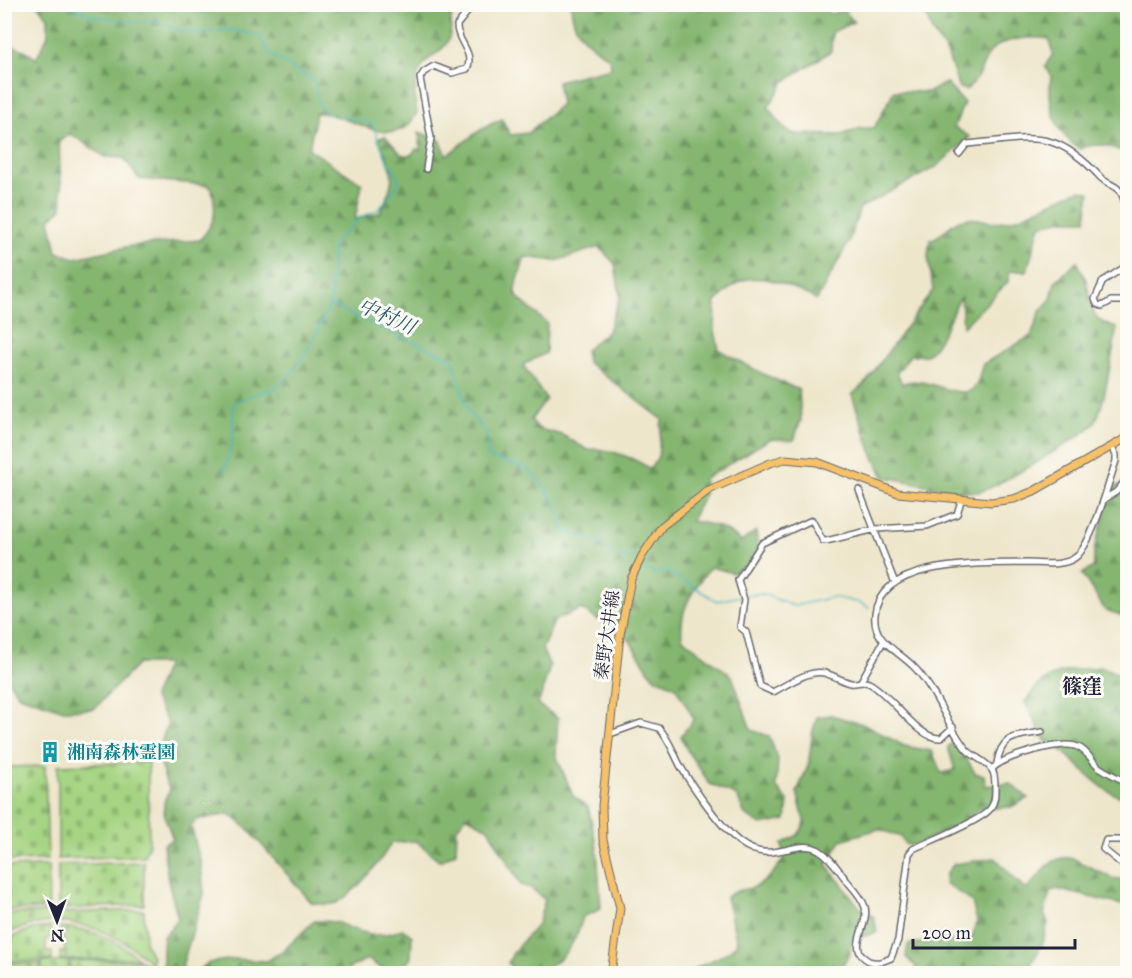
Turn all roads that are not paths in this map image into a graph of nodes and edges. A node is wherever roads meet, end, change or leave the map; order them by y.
1 (474, 4) edge
2 (462, 71) junction
3 (464, 79) dead end
4 (959, 154) dead end
5 (426, 169) dead end
6 (1128, 223) edge
7 (1128, 266) edge
8 (1128, 301) edge
9 (1128, 436) edge
10 (1112, 448) junction
11 (1128, 478) edge
12 (859, 490) dead end
13 (1104, 499) junction
14 (961, 501) junction
15 (876, 529) junction
16 (895, 583) junction
17 (883, 642) junction
18 (861, 681) junction
19 (953, 727) junction
20 (1042, 732) dead end
21 (610, 734) junction
22 (997, 763) junction
23 (992, 769) junction
24 (1128, 783) edge
25 (1128, 840) edge
26 (1128, 869) edge
27 (611, 974) edge

1 - 2 street
2 - 3 street
2 - 5 street
4 - 6 street
7 - 8 street
9 - 10 main road, 秦野大井線
10 - 13 street
10 - 14 main road, 秦野大井線
11 - 13 street
12 - 15 street
13 - 16 street
14 - 15 street
14 - 21 main road, 秦野大井線
15 - 16 street
15 - 18 street
16 - 17 street
17 - 18 street
17 - 19 street
18 - 19 street
19 - 23 street
20 - 22 street
21 - 23 street
21 - 27 main road, 秦野大井線
22 - 23 street
22 - 24 street
25 - 26 street

